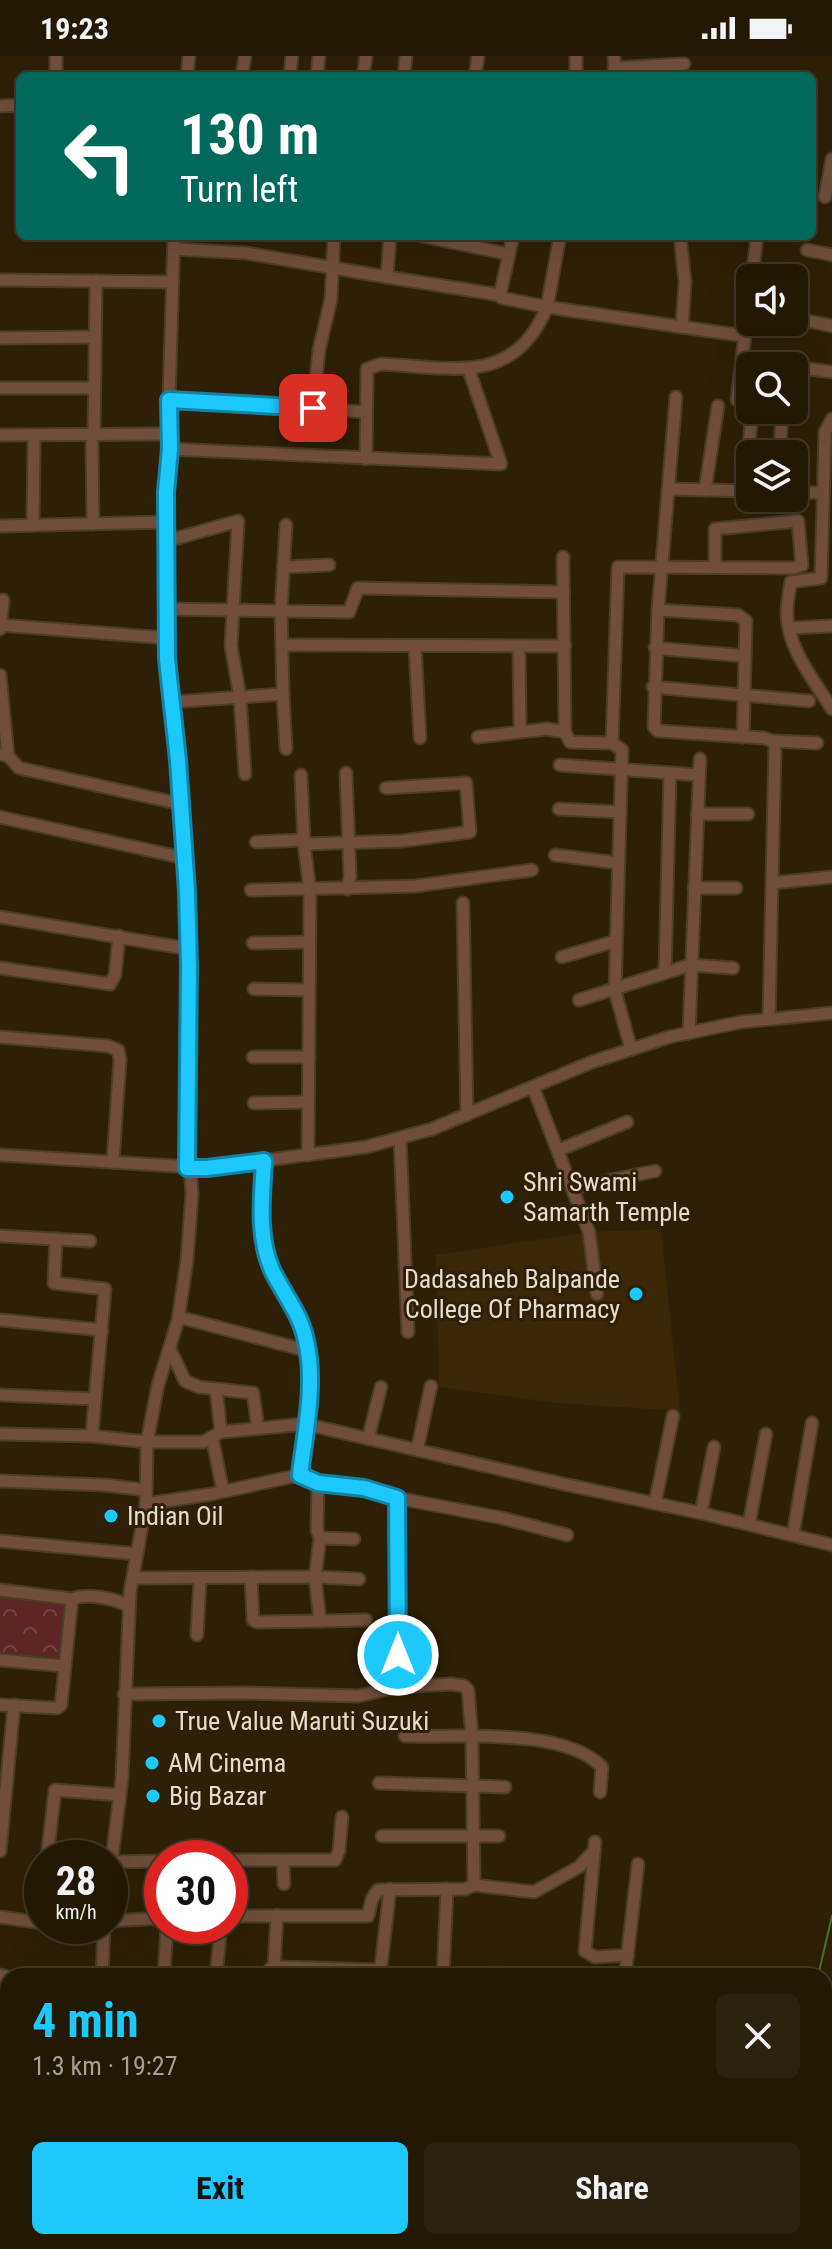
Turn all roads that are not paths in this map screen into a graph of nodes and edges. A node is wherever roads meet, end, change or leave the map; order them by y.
1 (684, 64) dead end
2 (614, 67) edge
3 (832, 159) edge
4 (823, 196) edge
5 (174, 240) edge
6 (334, 240) edge
7 (390, 240) edge
8 (441, 240) edge
9 (512, 240) edge
10 (559, 240) edge
11 (680, 240) edge
12 (757, 240) edge
13 (174, 249) junction
14 (807, 250) dead end
15 (508, 254) junction
16 (832, 255) edge
17 (754, 264) edge
18 (335, 267) junction
19 (387, 277) junction
20 (0, 280) edge
21 (96, 281) junction
22 (173, 282) junction
23 (500, 295) junction
24 (547, 307) junction
25 (808, 321) edge
26 (832, 326) edge
27 (682, 327) junction
28 (736, 335) edge
29 (745, 336) edge
30 (95, 337) junction
31 (0, 338) edge
32 (743, 352) edge
33 (808, 369) edge
34 (469, 370) junction
35 (832, 372) edge
36 (0, 388) edge
37 (94, 388) junction
38 (676, 397) dead end
39 (169, 400) junction
40 (718, 406) dead end
41 (313, 408) junction
42 (366, 412) junction
43 (832, 419) edge
44 (170, 434) junction
45 (0, 435) edge
46 (93, 438) junction
47 (34, 443) dead end
48 (170, 449) junction
49 (366, 459) junction
50 (668, 489) junction
51 (705, 490) junction
52 (736, 491) edge
53 (808, 492) edge
54 (823, 493) junction
55 (166, 522) junction
56 (93, 524) junction
57 (33, 525) junction
58 (286, 525) dead end
59 (0, 526) edge
60 (167, 541) junction
61 (563, 557) dead end
62 (329, 565) dead end
63 (283, 567) junction
64 (662, 567) junction
65 (715, 567) junction
66 (793, 568) junction
67 (827, 578) edge
68 (791, 582) junction
69 (564, 592) junction
70 (3, 600) dead end
71 (167, 609) junction
72 (234, 610) junction
73 (658, 610) junction
74 (281, 611) junction
75 (832, 626) edge
76 (0, 627) edge
77 (789, 628) junction
78 (166, 638) junction
79 (282, 645) junction
80 (415, 646) junction
81 (519, 646) junction
82 (565, 646) junction
83 (655, 648) junction
84 (745, 656) junction
85 (0, 675) edge
86 (653, 687) junction
87 (283, 694) junction
88 (240, 697) junction
89 (744, 697) junction
90 (809, 701) dead end
91 (172, 702) junction
92 (832, 709) edge
93 (520, 731) junction
94 (565, 732) junction
95 (478, 737) dead end
96 (743, 737) junction
97 (420, 738) dead end
98 (773, 741) junction
99 (612, 743) junction
100 (817, 743) dead end
101 (286, 749) dead end
102 (4, 755) edge
103 (700, 759) dead end
104 (560, 765) dead end
105 (621, 770) junction
106 (346, 773) dead end
107 (670, 773) junction
108 (245, 774) dead end
109 (301, 775) dead end
110 (699, 775) junction
111 (386, 788) dead end
112 (181, 804) junction
113 (559, 809) dead end
114 (620, 812) junction
115 (697, 814) junction
116 (748, 814) dead end
117 (0, 817) edge
118 (256, 842) dead end
119 (304, 842) junction
120 (350, 843) junction
121 (555, 855) dead end
122 (184, 858) junction
123 (618, 863) junction
124 (532, 870) dead end
125 (832, 877) edge
126 (772, 883) junction
127 (694, 888) junction
128 (736, 888) dead end
129 (347, 889) junction
130 (251, 890) dead end
131 (310, 890) junction
132 (463, 903) dead end
133 (0, 917) edge
134 (119, 936) junction
135 (616, 941) junction
136 (309, 942) junction
137 (253, 943) dead end
138 (189, 949) junction
139 (562, 957) dead end
140 (690, 965) junction
141 (0, 968) edge
142 (733, 968) dead end
143 (665, 973) junction
144 (254, 989) dead end
145 (615, 989) junction
146 (309, 990) junction
147 (579, 1000) dead end
148 (832, 1013) edge
149 (769, 1019) junction
150 (689, 1033) junction
151 (0, 1037) edge
152 (631, 1049) junction
153 (253, 1057) dead end
154 (309, 1057) junction
155 (533, 1087) junction
156 (308, 1102) junction
157 (254, 1103) dead end
158 (467, 1115) junction
159 (627, 1122) dead end
160 (400, 1138) junction
161 (559, 1150) junction
162 (0, 1155) edge
163 (308, 1155) junction
164 (264, 1161) junction
165 (113, 1162) junction
166 (188, 1168) junction
167 (655, 1171) dead end
168 (573, 1188) junction
169 (0, 1236) edge
170 (56, 1239) junction
171 (90, 1241) dead end
172 (597, 1294) dead end
173 (179, 1317) junction
174 (0, 1320) edge
175 (102, 1330) junction
176 (408, 1332) dead end
177 (170, 1349) junction
178 (308, 1351) junction
179 (431, 1386) dead end
180 (381, 1387) dead end
181 (216, 1389) junction
182 (0, 1395) edge
183 (95, 1399) junction
184 (673, 1416) dead end
185 (812, 1423) dead end
186 (305, 1424) junction
187 (258, 1428) junction
188 (0, 1434) edge
189 (766, 1434) dead end
190 (216, 1435) junction
191 (92, 1436) junction
192 (368, 1439) junction
193 (147, 1442) junction
194 (714, 1447) dead end
195 (417, 1450) junction
196 (300, 1475) junction
197 (0, 1481) edge
198 (318, 1483) junction
199 (146, 1490) junction
200 (223, 1491) junction
201 (397, 1498) junction
202 (655, 1503) junction
203 (146, 1504) junction
204 (701, 1513) junction
205 (749, 1524) junction
206 (567, 1535) dead end
207 (793, 1535) junction
208 (320, 1538) junction
209 (354, 1539) dead end
210 (0, 1541) edge
211 (832, 1545) edge
212 (137, 1554) junction
213 (251, 1577) junction
214 (315, 1577) junction
215 (133, 1578) junction
216 (200, 1579) junction
217 (359, 1579) dead end
218 (0, 1590) edge
219 (72, 1599) junction
220 (129, 1606) junction
221 (366, 1620) dead end
222 (320, 1621) junction
223 (197, 1635) dead end
224 (0, 1660) edge
225 (64, 1666) junction
226 (398, 1687) junction
227 (124, 1694) junction
228 (0, 1705) edge
229 (14, 1705) junction
230 (405, 1736) dead end
231 (472, 1738) junction
232 (379, 1783) dead end
233 (473, 1787) junction
234 (505, 1787) dead end
235 (600, 1792) dead end
236 (120, 1795) junction
237 (342, 1817) dead end
238 (382, 1836) dead end
239 (473, 1836) junction
240 (499, 1836) dead end
241 (49, 1840) edge
242 (114, 1840) edge
243 (0, 1851) edge
244 (248, 1860) edge
245 (283, 1861) junction
246 (638, 1864) dead end
247 (284, 1884) dead end
248 (474, 1885) junction
249 (390, 1889) junction
250 (447, 1889) junction
251 (277, 1915) junction
252 (248, 1916) edge
253 (0, 1917) edge
254 (24, 1920) edge
255 (105, 1944) edge
256 (166, 1944) edge
257 (219, 1944) edge
258 (628, 1955) junction
259 (103, 1968) edge
260 (164, 1968) edge
261 (217, 1968) edge
262 (271, 1968) edge
263 (381, 1968) edge
264 (443, 1968) edge
265 (626, 1968) edge

1 - 2 street
3 - 4 street
5 - 13 street
6 - 18 street
7 - 19 street
8 - 15 street
9 - 15 street
10 - 24 street
11 - 27 street
12 - 17 street
13 - 18 street
13 - 22 street
14 - 16 street
15 - 23 street
18 - 19 street
18 - 41 street
19 - 23 street
20 - 21 street
21 - 22 street
21 - 30 street
22 - 39 street
23 - 24 street
24 - 27 street
24 - 34 street
25 - 26 street
27 - 28 street
29 - 32 street
30 - 31 street
30 - 37 street
33 - 35 street
34 - 42 street
34 - 49 street
36 - 37 street
37 - 46 street
38 - 50 street
39 - 41 street
39 - 44 street
40 - 51 street
41 - 42 street
42 - 49 street
43 - 54 street
44 - 46 street
44 - 48 street
45 - 46 street
46 - 56 street
47 - 57 street
48 - 49 street
48 - 55 street
50 - 51 street
50 - 64 street
51 - 52 street
53 - 54 street
54 - 67 street
55 - 56 street
55 - 60 street
56 - 57 street
57 - 59 street
58 - 63 street
60 - 71 street
60 - 72 street
61 - 69 street
62 - 63 street
63 - 74 street
64 - 65 street
64 - 73 street
64 - 99 street
65 - 66 street
65 - 66 street
66 - 68 street
67 - 68 street
68 - 77 street
69 - 74 street
69 - 82 street
70 - 76 street
71 - 72 street
71 - 78 street
72 - 74 street
72 - 88 street
73 - 83 street
73 - 84 street
74 - 79 street
75 - 77 street
76 - 78 street
77 - 92 street
78 - 91 street
79 - 80 street
79 - 87 street
80 - 81 street
80 - 97 street
81 - 82 street
81 - 93 street
82 - 94 street
83 - 84 street
83 - 86 street
84 - 89 street
85 - 102 street
86 - 89 street
86 - 96 street
87 - 88 street
87 - 101 street
88 - 91 street
88 - 108 street
89 - 90 street
89 - 96 street
91 - 112 street
93 - 94 street
93 - 95 street
94 - 99 street
96 - 98 street
98 - 100 street
98 - 126 street
99 - 105 street
102 - 112 street
103 - 110 street
104 - 105 street
105 - 107 street
105 - 114 street
106 - 120 street
107 - 110 street
107 - 143 street
109 - 119 street
110 - 115 street
111 - 120 street
112 - 122 street
113 - 114 street
114 - 123 street
115 - 116 street
115 - 127 street
117 - 122 street
118 - 119 street
119 - 120 street
119 - 131 street
120 - 129 street
121 - 123 street
122 - 138 street
123 - 135 street
124 - 129 street
125 - 126 street
126 - 149 street
127 - 128 street
127 - 140 street
129 - 131 street
130 - 131 street
131 - 136 street
132 - 158 street
133 - 134 street
134 - 138 street
134 - 141 street
135 - 139 street
135 - 145 street
136 - 137 street
136 - 146 street
138 - 166 street
140 - 142 street
140 - 143 street
140 - 150 street
143 - 145 street
144 - 146 street
145 - 147 street
145 - 152 street
146 - 154 street
148 - 149 street
149 - 150 street
150 - 152 street
151 - 165 street
152 - 155 street
153 - 154 street
154 - 156 street
155 - 158 street
155 - 161 street
156 - 157 street
156 - 163 street
158 - 160 street
159 - 161 street
160 - 163 street
160 - 176 street
161 - 168 street
162 - 165 street
163 - 164 street
164 - 166 street
164 - 178 street
165 - 166 street
166 - 173 street
167 - 168 street
168 - 172 street
169 - 170 street
170 - 171 street
170 - 175 street
173 - 177 street
173 - 178 street
174 - 175 street
175 - 183 street
177 - 181 street
177 - 193 street
178 - 186 street
179 - 195 street
180 - 192 street
181 - 187 street
181 - 190 street
182 - 183 street
183 - 191 street
184 - 202 street
185 - 207 street
186 - 187 street
186 - 192 street
186 - 196 street
187 - 190 street
188 - 191 street
189 - 205 street
190 - 193 street
190 - 200 street
191 - 193 street
192 - 195 street
193 - 199 street
194 - 204 street
195 - 202 street
196 - 198 street
196 - 200 street
197 - 199 street
198 - 201 street
198 - 208 street
199 - 203 street
200 - 203 street
201 - 206 street
201 - 226 street
202 - 204 street
203 - 212 street
204 - 205 street
205 - 207 street
207 - 211 street
208 - 209 street
208 - 214 street
210 - 212 street
212 - 215 street
213 - 214 street
213 - 216 street
213 - 222 street
214 - 217 street
214 - 222 street
215 - 216 street
215 - 220 street
216 - 223 street
218 - 219 street
219 - 220 street
219 - 225 street
220 - 227 street
221 - 222 street
224 - 225 street
225 - 229 street
226 - 227 street
226 - 231 street
227 - 236 street
228 - 229 street
229 - 243 street
230 - 231 street
231 - 233 street
231 - 235 street
232 - 233 street
233 - 234 street
233 - 239 street
236 - 241 street
236 - 242 street
237 - 245 street
238 - 239 street
239 - 240 street
239 - 248 street
244 - 245 street
245 - 247 street
246 - 258 street
248 - 250 street
248 - 258 street
249 - 250 street
249 - 251 street
249 - 263 street
250 - 264 street
251 - 252 street
251 - 262 street
253 - 254 street
255 - 259 street
256 - 260 street
257 - 261 street
258 - 265 street

